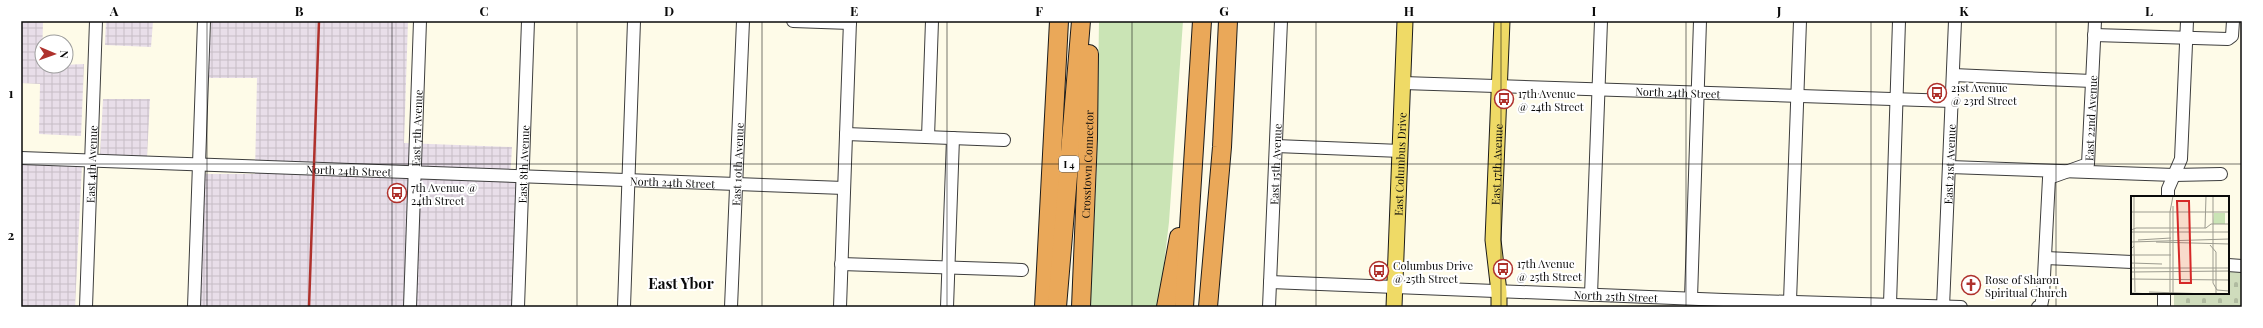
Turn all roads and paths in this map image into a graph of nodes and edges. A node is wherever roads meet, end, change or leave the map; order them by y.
1 (96, 21) edge
2 (204, 21) edge
3 (420, 21) edge
4 (528, 21) edge
5 (634, 21) edge
6 (743, 21) edge
7 (793, 21) edge
8 (932, 21) edge
9 (1058, 21) edge
10 (1081, 21) edge
11 (1088, 21) edge
12 (1202, 21) edge
13 (1228, 21) edge
14 (1280, 21) edge
15 (1406, 21) edge
16 (1502, 21) edge
17 (1601, 21) edge
18 (1700, 21) edge
19 (1800, 21) edge
20 (1899, 21) edge
21 (1955, 21) edge
22 (2095, 21) edge
23 (2186, 21) edge
24 (2233, 21) edge
25 (850, 22) edge
26 (2094, 35) junction
27 (2186, 38) junction
28 (1953, 75) junction
29 (2092, 81) junction
30 (1403, 83) junction
31 (1499, 86) junction
32 (1598, 90) junction
33 (1697, 93) junction
34 (1797, 96) junction
35 (1896, 99) junction
36 (1952, 101) junction
37 (846, 134) junction
38 (928, 137) junction
39 (953, 138) junction
40 (1004, 140) dead end
41 (1276, 146) junction
42 (1400, 151) junction
43 (21, 158) edge
44 (91, 160) junction
45 (199, 164) junction
46 (1950, 167) junction
47 (2068, 171) junction
48 (415, 172) junction
49 (2221, 174) dead end
50 (2174, 175) junction
51 (522, 176) junction
52 (629, 180) junction
53 (737, 184) junction
54 (844, 188) junction
55 (1190, 191) junction
56 (2168, 196) edge
57 (2046, 258) junction
58 (2131, 262) edge
59 (841, 264) junction
60 (2229, 266) edge
61 (2242, 266) edge
62 (948, 268) junction
63 (1022, 270) dead end
64 (1270, 282) junction
65 (1395, 287) junction
66 (1500, 292) junction
67 (2164, 294) edge
68 (1591, 295) junction
69 (1691, 298) junction
70 (1611, 301) edge
71 (1790, 301) junction
72 (1724, 304) edge
73 (1890, 304) junction
74 (1832, 305) edge
75 (1943, 306) edge
76 (2039, 306) edge
77 (86, 307) edge
78 (194, 307) edge
79 (410, 307) edge
80 (518, 307) edge
81 (624, 307) edge
82 (731, 307) edge
83 (840, 307) edge
84 (947, 307) edge
85 (1044, 307) edge
86 (1057, 307) edge
87 (1081, 307) edge
88 (1166, 307) edge
89 (1184, 307) edge
90 (1208, 307) edge
91 (1269, 307) edge
92 (1394, 307) edge
93 (1499, 307) edge
94 (1961, 307) edge
95 (2164, 307) edge

1 - 44 street, East 4th Avenue
2 - 45 street
3 - 48 street, East 7th Avenue
4 - 51 street, East 8th Avenue
5 - 52 street
6 - 53 street, East 10th Avenue
7 - 25 street
8 - 38 street
9 - 85 highway
10 - 86 highway, I 4
11 - 87 highway, Crosstown Connector
12 - 55 highway
13 - 90 highway
14 - 41 street, East 15th Avenue
15 - 30 main road, East Columbus Drive
16 - 31 main road, East 17th Avenue
17 - 32 street
18 - 33 street
19 - 34 street
20 - 35 street
21 - 28 street, East 21st Avenue
22 - 26 street, East 22nd Avenue
23 - 27 street
24 - 27 street
25 - 37 street
26 - 27 street
26 - 29 street, East 22nd Avenue
27 - 50 street
28 - 29 street
28 - 36 street, East 21st Avenue
29 - 47 street, East 22nd Avenue
30 - 31 street, North 24th Street
30 - 42 main road, East Columbus Drive
31 - 32 street, North 24th Street
31 - 66 main road, East 17th Avenue
32 - 33 street, North 24th Street
32 - 68 street
33 - 34 street, North 24th Street
33 - 69 street
34 - 35 street, North 24th Street
34 - 71 street
35 - 36 street, North 24th Street
35 - 73 street
36 - 46 street, East 21st Avenue
37 - 38 street
37 - 54 street
38 - 39 street
39 - 40 street
39 - 62 street
41 - 42 street
41 - 64 street, East 15th Avenue
42 - 65 main road, East Columbus Drive
43 - 44 street, North 24th Street
44 - 45 street, North 24th Street
44 - 77 street, East 4th Avenue
45 - 48 street, North 24th Street
45 - 78 street
46 - 47 street
46 - 75 street, East 21st Avenue
47 - 50 street
47 - 57 street, East 22nd Avenue
48 - 51 street, North 24th Street
48 - 79 street, East 7th Avenue
49 - 50 street
50 - 56 street
51 - 52 street, North 24th Street
51 - 80 street, East 8th Avenue
52 - 53 street, North 24th Street
52 - 81 street
53 - 54 street, North 24th Street
53 - 82 street, East 10th Avenue
54 - 59 street
55 - 88 highway
55 - 89 highway
57 - 58 street
57 - 76 street, East 22nd Avenue
59 - 62 street
59 - 83 street
60 - 61 street
62 - 63 street
62 - 84 street
64 - 65 street, North 25th Street
64 - 91 street, East 15th Avenue
65 - 66 street, North 25th Street
65 - 92 main road, East Columbus Drive
66 - 68 street, North 25th Street
66 - 93 main road, East 17th Avenue
67 - 95 street
68 - 70 street, North 25th Street
69 - 70 street, North 25th Street
69 - 72 street, North 25th Street
71 - 72 street, North 25th Street
71 - 74 street, North 25th Street
73 - 74 street, North 25th Street
73 - 75 street, North 25th Street
75 - 94 street, North 25th Street

